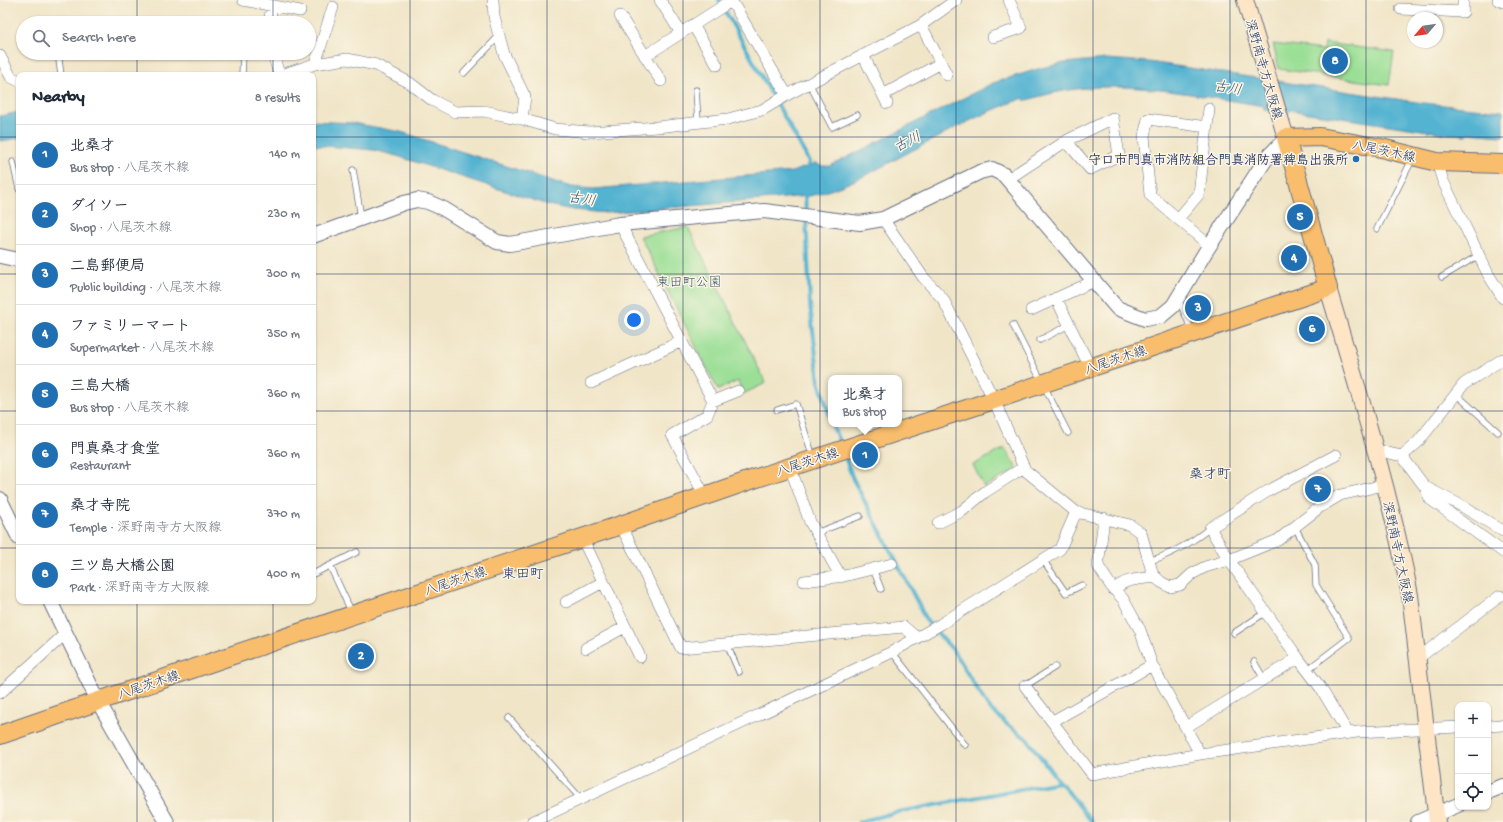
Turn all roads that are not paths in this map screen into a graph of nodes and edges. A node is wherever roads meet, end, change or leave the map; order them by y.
1 (243, 0) edge
2 (493, 0) edge
3 (660, 0) edge
4 (956, 0) edge
5 (1009, 0) edge
6 (1245, 0) edge
7 (1463, 0) edge
8 (1498, 0) edge
9 (730, 1) edge
10 (1503, 2) edge
11 (272, 6) junction
12 (333, 7) dead end
13 (1401, 9) dead end
14 (300, 11) dead end
15 (270, 16) edge
16 (620, 16) dead end
17 (921, 25) junction
18 (693, 26) junction
19 (681, 33) junction
20 (499, 36) junction
21 (993, 37) dead end
22 (863, 55) junction
23 (0, 56) edge
24 (645, 56) junction
25 (59, 60) edge
26 (243, 60) edge
27 (275, 60) edge
28 (941, 63) junction
29 (315, 64) junction
30 (717, 65) dead end
31 (61, 72) edge
32 (242, 72) edge
33 (279, 72) edge
34 (290, 72) edge
35 (464, 73) dead end
36 (947, 75) dead end
37 (16, 80) edge
38 (661, 81) dead end
39 (808, 83) junction
40 (696, 90) dead end
41 (784, 96) junction
42 (1209, 109) dead end
43 (856, 115) dead end
44 (522, 119) junction
45 (698, 122) junction
46 (1207, 127) junction
47 (1286, 138) junction
48 (1066, 141) junction
49 (1414, 156) junction
50 (13, 162) dead end
51 (1437, 162) junction
52 (1503, 164) edge
53 (353, 170) dead end
54 (16, 176) edge
55 (1008, 179) junction
56 (362, 219) junction
57 (883, 219) junction
58 (1178, 219) junction
59 (620, 224) junction
60 (1376, 229) dead end
61 (316, 235) edge
62 (1210, 246) junction
63 (1479, 255) junction
64 (0, 256) edge
65 (16, 259) edge
66 (1442, 277) dead end
67 (1094, 281) junction
68 (1328, 288) junction
69 (1056, 298) junction
70 (1178, 298) junction
71 (1503, 298) edge
72 (1031, 310) dead end
73 (1012, 325) dead end
74 (1069, 325) junction
75 (1193, 333) junction
76 (1040, 340) dead end
77 (682, 341) junction
78 (1503, 359) edge
79 (1090, 368) junction
80 (591, 383) dead end
81 (1043, 384) junction
82 (738, 390) dead end
83 (1456, 394) junction
84 (994, 400) junction
85 (713, 401) junction
86 (777, 410) dead end
87 (1498, 432) dead end
88 (1068, 433) dead end
89 (1375, 450) junction
90 (1336, 455) dead end
91 (1402, 456) junction
92 (814, 459) junction
93 (790, 467) junction
94 (1024, 467) junction
95 (1384, 485) junction
96 (1425, 487) junction
97 (705, 496) junction
98 (0, 499) edge
99 (1076, 512) junction
100 (860, 516) dead end
101 (1104, 518) junction
102 (938, 523) dead end
103 (621, 525) junction
104 (1295, 527) junction
105 (1210, 528) junction
106 (1503, 531) edge
107 (16, 532) edge
108 (816, 533) junction
109 (582, 538) junction
110 (358, 552) dead end
111 (1503, 552) edge
112 (1043, 560) junction
113 (1229, 560) junction
114 (1149, 562) junction
115 (892, 564) dead end
116 (330, 566) junction
117 (873, 569) junction
118 (316, 573) edge
119 (841, 577) junction
120 (1156, 577) junction
121 (804, 581) dead end
122 (603, 582) junction
123 (1082, 585) dead end
124 (881, 589) dead end
125 (1114, 590) junction
126 (1500, 596) dead end
127 (566, 602) dead end
128 (51, 604) edge
129 (1266, 612) junction
130 (353, 615) junction
131 (625, 627) junction
132 (1234, 633) dead end
133 (65, 634) junction
134 (917, 638) junction
135 (727, 644) junction
136 (586, 648) dead end
137 (892, 652) junction
138 (640, 657) dead end
139 (1298, 658) junction
140 (1417, 659) junction
141 (1254, 662) dead end
142 (1152, 665) junction
143 (1055, 667) dead end
144 (1307, 670) junction
145 (739, 672) dead end
146 (1264, 679) junction
147 (1025, 686) joint
148 (0, 692) edge
149 (98, 701) junction
150 (509, 718) dead end
151 (1053, 722) junction
152 (1503, 725) edge
153 (1491, 726) edge
154 (1186, 727) junction
155 (1455, 728) edge
156 (1425, 729) junction
157 (1348, 734) junction
158 (0, 735) edge
159 (965, 745) dead end
160 (1200, 754) junction
161 (1503, 786) edge
162 (1491, 791) edge
163 (581, 799) junction
164 (1455, 806) edge
165 (1437, 818) edge
166 (167, 822) edge
167 (532, 822) edge
168 (1418, 822) edge

1 - 11 street
2 - 20 street
3 - 19 street
4 - 17 street
5 - 21 street
6 - 47 main road, 深野南寺方大阪線
7 - 13 street
8 - 10 street
9 - 18 street
9 - 41 street
11 - 14 street
11 - 15 street
12 - 29 street
16 - 24 street
17 - 22 street
17 - 28 street
18 - 19 street
18 - 30 street
19 - 24 street
20 - 35 lane
20 - 44 street
22 - 28 street
22 - 39 street
23 - 37 street
24 - 38 street
25 - 31 lane
26 - 32 lane
27 - 33 street
28 - 36 street
29 - 34 street
29 - 44 street
39 - 41 street
39 - 43 lane
40 - 45 lane
41 - 45 street
42 - 46 street
44 - 45 street
46 - 58 street
46 - 58 street
47 - 49 main road, 八尾茨木線
47 - 62 street
47 - 68 main road
48 - 48 street
48 - 55 street
49 - 51 main road, 八尾茨木線
49 - 60 lane
50 - 54 lane
51 - 52 main road, 八尾茨木線
51 - 63 street
53 - 56 lane
55 - 57 street
55 - 67 street
56 - 59 street
56 - 61 street
57 - 59 street
57 - 84 street
58 - 62 street
59 - 77 street
62 - 70 street
63 - 66 lane
63 - 71 street
64 - 65 street
67 - 69 street
67 - 70 street
68 - 75 main road, 八尾茨木線
68 - 89 main road, 深野南寺方大阪線
69 - 72 street
69 - 74 street
70 - 75 lane
73 - 81 lane
74 - 76 lane
74 - 79 street
75 - 79 main road, 八尾茨木線
77 - 80 street
77 - 85 street
78 - 83 street
79 - 81 main road, 八尾茨木線
81 - 84 main road, 八尾茨木線
81 - 88 lane
82 - 85 street
83 - 87 lane
83 - 91 street
84 - 92 main road, 八尾茨木線
84 - 94 street
85 - 97 street
86 - 92 lane
89 - 91 street
89 - 95 main road, 深野南寺方大阪線
90 - 105 street
91 - 96 street
92 - 93 main road, 八尾茨木線
93 - 97 main road, 八尾茨木線
93 - 108 street
94 - 99 street
94 - 102 street
95 - 104 street
95 - 140 main road, 深野南寺方大阪線
96 - 106 street
96 - 111 street
97 - 103 main road, 八尾茨木線
98 - 107 street
99 - 101 street
99 - 112 street
100 - 108 lane
101 - 114 street
101 - 125 street
103 - 109 main road, 八尾茨木線
103 - 135 street
104 - 113 street
104 - 144 lane
105 - 113 street
105 - 114 lane
108 - 119 street
109 - 122 street
109 - 130 main road, 八尾茨木線
110 - 116 lane
112 - 123 lane
112 - 134 street
113 - 120 street
113 - 129 street
114 - 120 street
115 - 117 street
116 - 118 lane
116 - 130 lane
117 - 119 street
117 - 124 lane
119 - 121 street
120 - 125 street
122 - 127 street
122 - 131 street
125 - 142 street
126 - 140 street
128 - 133 street
129 - 132 lane
129 - 139 street
130 - 149 main road, 八尾茨木線
131 - 136 street
131 - 138 street
133 - 148 street
133 - 149 street
134 - 135 street
134 - 137 street
135 - 145 lane
137 - 159 lane
137 - 163 street
139 - 144 street
139 - 146 street
140 - 156 main road, 深野南寺方大阪線
141 - 146 lane
142 - 151 street
142 - 154 street
143 - 147 lane
144 - 157 street
146 - 154 street
147 - 151 street
149 - 158 main road, 八尾茨木線
149 - 166 street
150 - 163 lane
151 - 160 street
152 - 153 street
154 - 160 street
155 - 156 street
156 - 157 street
156 - 165 main road, 深野南寺方大阪線
157 - 160 street
161 - 162 street
163 - 167 street
164 - 165 street
165 - 168 street

